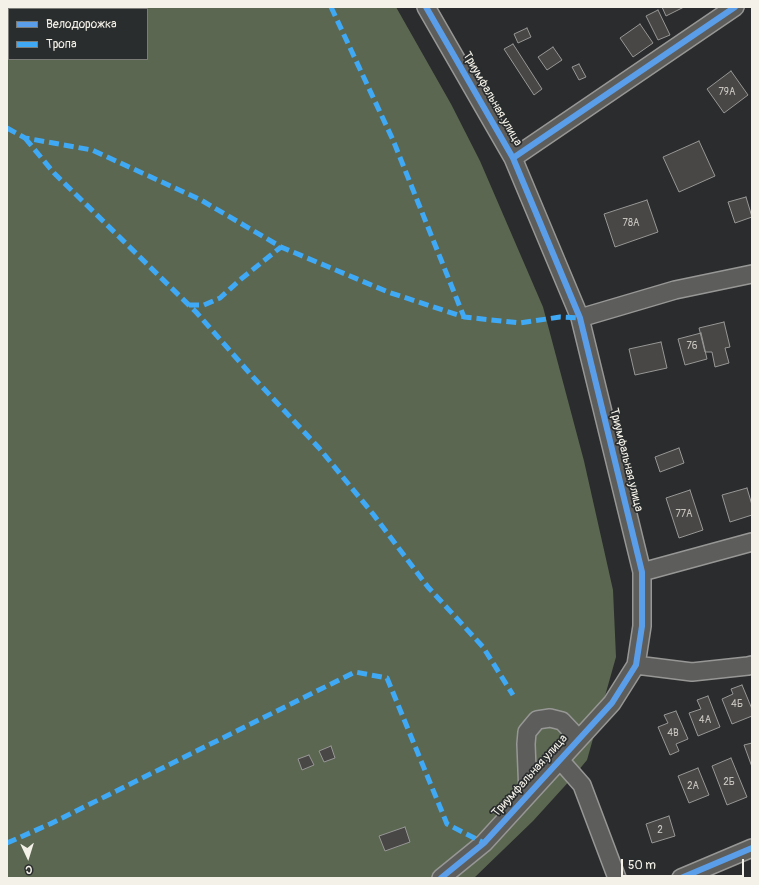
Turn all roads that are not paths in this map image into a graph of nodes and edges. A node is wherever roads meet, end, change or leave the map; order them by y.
1 (426, 7) edge
2 (735, 7) edge
3 (513, 158) junction
4 (752, 274) edge
5 (580, 318) junction
6 (752, 542) edge
7 (642, 572) junction
8 (636, 665) junction
9 (752, 665) edge
10 (579, 739) junction
11 (560, 760) junction
12 (528, 795) junction
13 (752, 848) edge
14 (440, 878) edge
15 (617, 878) edge
16 (680, 878) edge

1 - 3 street, Триумфальная улица
2 - 3 street
3 - 5 street, Триумфальная улица
4 - 5 street
5 - 7 street, Триумфальная улица
6 - 7 street
7 - 8 street, Триумфальная улица
8 - 9 street
8 - 10 street, Триумфальная улица
10 - 11 street, Триумфальная улица
10 - 12 street
11 - 12 street, Триумфальная улица
11 - 15 street
12 - 14 street, Триумфальная улица
13 - 16 street

